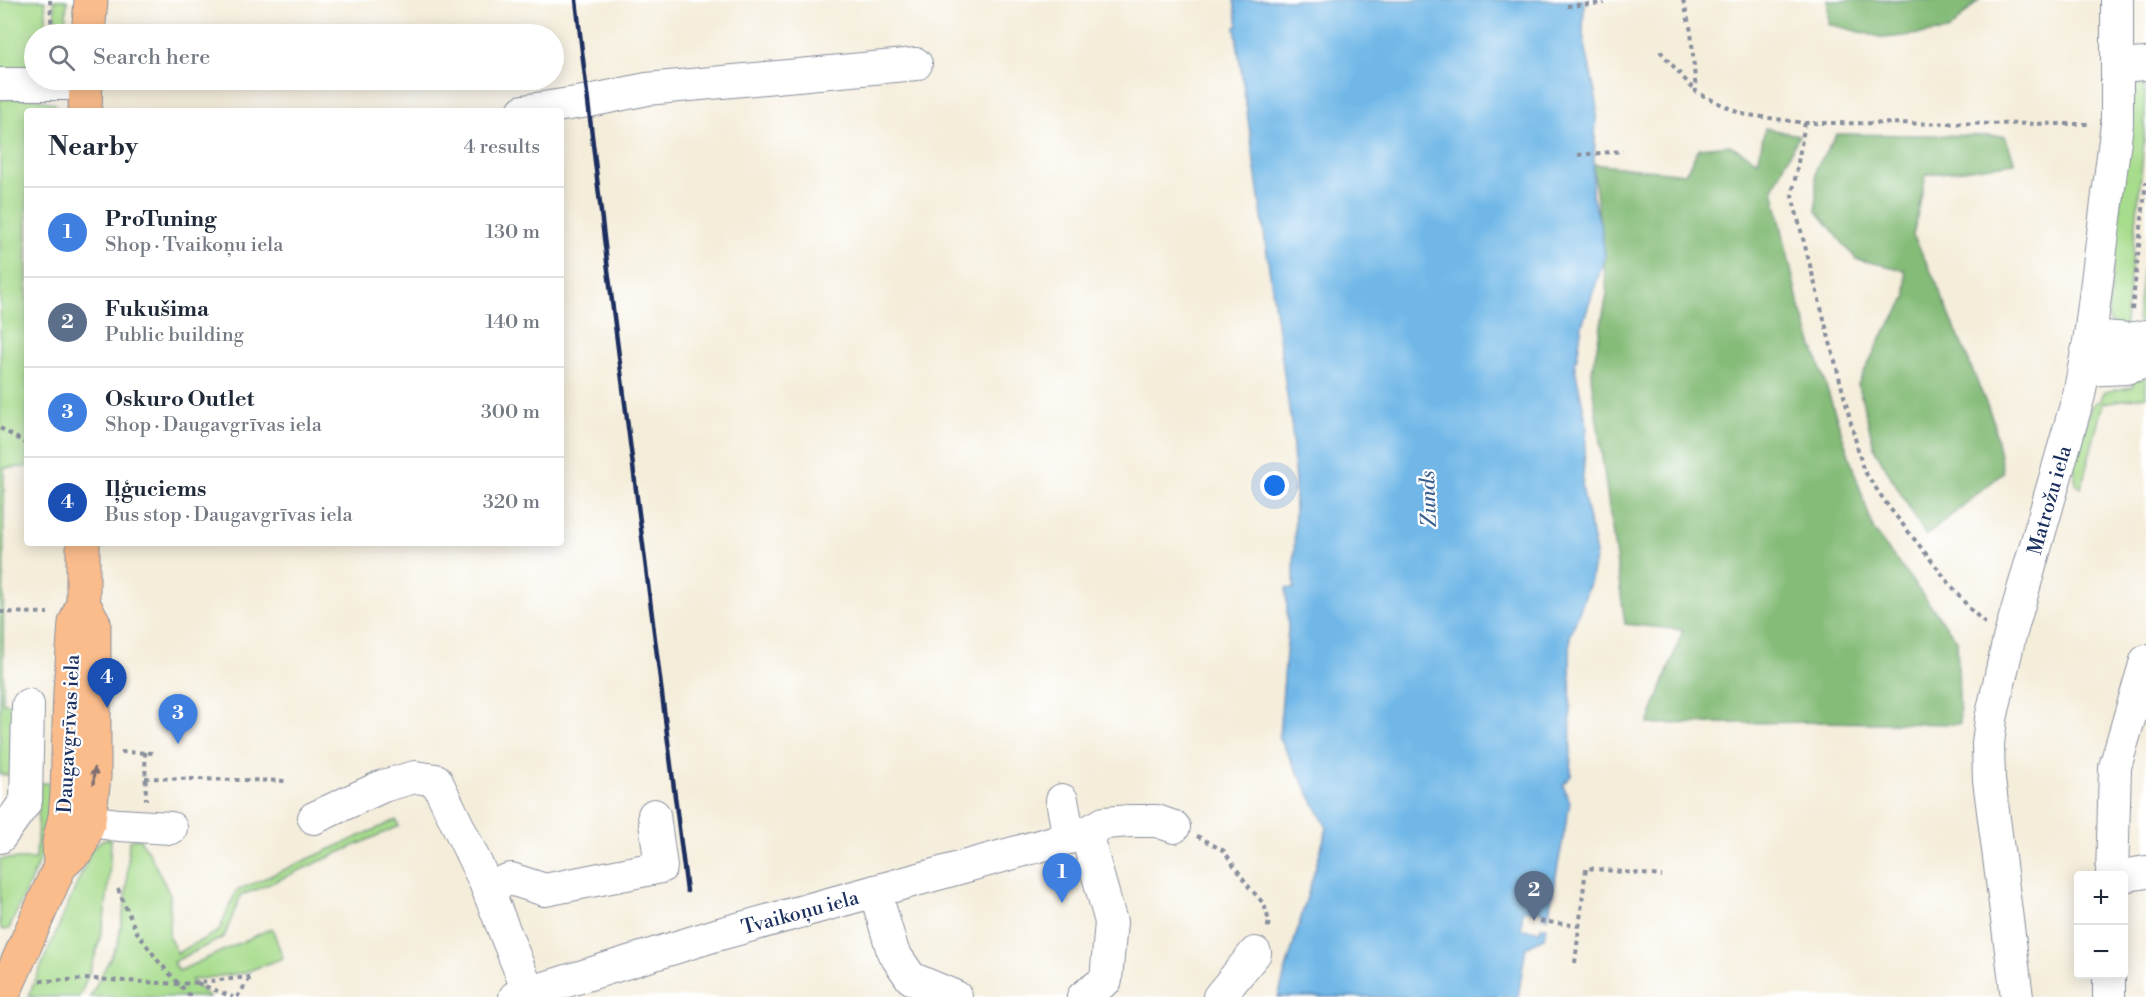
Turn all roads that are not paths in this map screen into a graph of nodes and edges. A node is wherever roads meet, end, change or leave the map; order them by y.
1 (91, 0) edge
2 (2117, 0) edge
3 (89, 24) edge
4 (916, 64) dead end
5 (2132, 65) edge
6 (0, 84) edge
7 (24, 86) edge
8 (64, 90) edge
9 (85, 92) edge
10 (544, 108) edge
11 (2139, 328) edge
12 (2090, 336) junction
13 (2146, 362) edge
14 (2084, 370) junction
15 (82, 546) edge
16 (69, 608) junction
17 (2146, 660) edge
18 (28, 705) dead end
19 (1062, 800) dead end
20 (654, 815) dead end
21 (314, 818) dead end
22 (89, 820) junction
23 (159, 827) road end
24 (1174, 827) road end
25 (1078, 836) junction
26 (0, 837) edge
27 (60, 866) junction
28 (2112, 871) edge
29 (2146, 873) edge
30 (2128, 875) edge
31 (487, 887) junction
32 (875, 891) junction
33 (1255, 953) road end
34 (2109, 979) edge
35 (4, 982) edge
36 (522, 995) edge
37 (956, 997) edge
38 (1083, 997) edge
39 (1219, 997) edge
40 (2017, 997) edge
41 (2109, 997) edge

1 - 3 main road
2 - 5 street, Matrožu iela
4 - 10 street
5 - 12 street, Matrožu iela
6 - 7 street
8 - 9 street
11 - 12 street
12 - 14 street, Matrožu iela
13 - 14 street
14 - 40 street, Matrožu iela
15 - 16 main road, Daugavgrīvas iela
22 -> 16 main road, Daugavgrīvas iela
16 - 27 main road, Daugavgrīvas iela
17 - 28 street
18 - 26 street
19 - 25 street
20 - 31 street
21 - 31 street
22 - 23 street
22 - 27 main road, Daugavgrīvas iela
24 - 25 street, Tvaikoņu iela
25 - 32 street, Tvaikoņu iela
25 - 38 street
27 - 35 main road, Daugavgrīvas iela
29 - 30 street
31 - 36 street
32 - 36 street, Tvaikoņu iela
32 - 37 street
33 - 39 street
34 - 41 street

